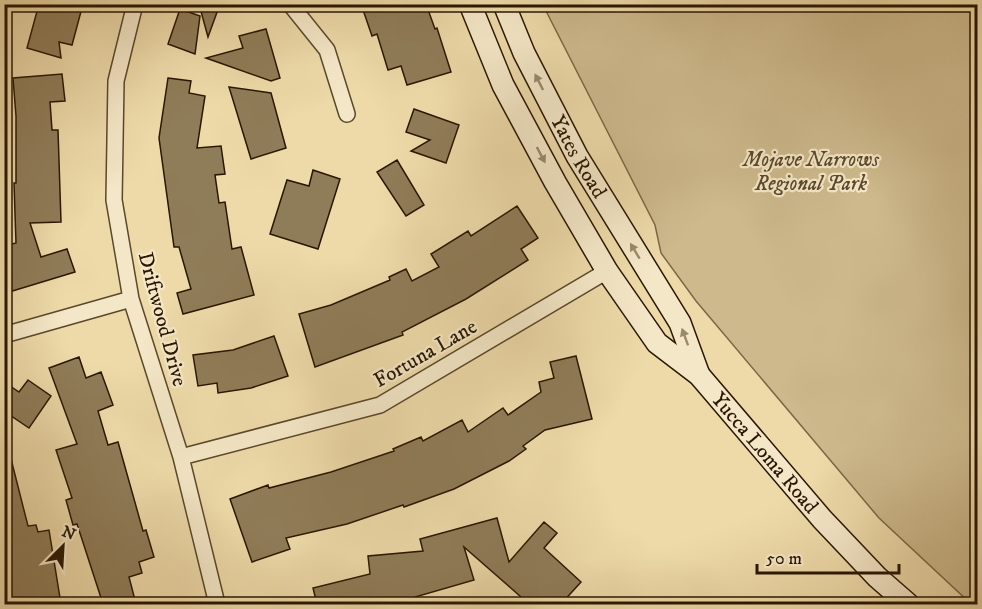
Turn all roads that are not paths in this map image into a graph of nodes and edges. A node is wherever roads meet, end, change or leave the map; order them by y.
1 (135, 4) edge
2 (290, 4) edge
3 (470, 4) edge
4 (504, 4) edge
5 (347, 114) dead end
6 (607, 271) junction
7 (623, 295) joint
8 (131, 299) junction
9 (665, 301) joint
10 (4, 335) edge
11 (699, 375) junction
12 (181, 457) junction
13 (217, 604) edge
14 (908, 604) edge

1 - 8 street, Driftwood Drive
2 - 5 street
3 -> 6 main road, Yates Road
9 -> 4 main road, Yates Road
6 - 7 main road, Yates Road
6 - 12 street, Fortuna Lane
7 - 11 main road, Yucca Loma Road
8 - 10 street
8 - 12 street, Driftwood Drive
11 -> 9 main road, Yucca Loma Road
11 - 14 main road, Yucca Loma Road
12 - 13 street, Driftwood Drive

